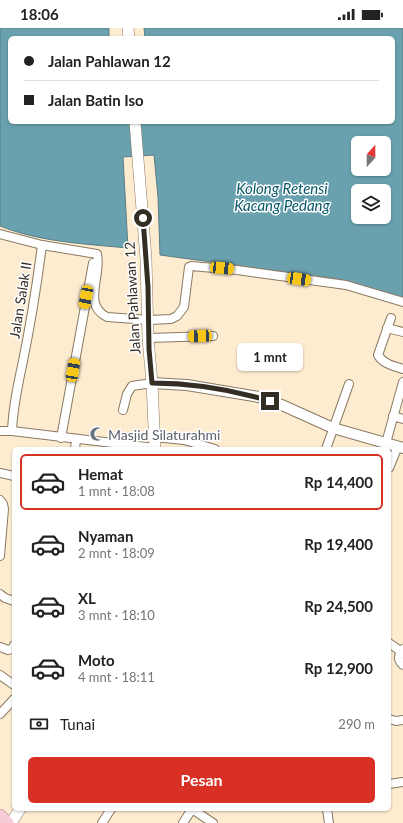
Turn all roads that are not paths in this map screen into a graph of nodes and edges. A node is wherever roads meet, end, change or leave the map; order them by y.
1 (135, 124) edge
2 (0, 234) edge
3 (42, 245) junction
4 (94, 253) junction
5 (403, 302) edge
6 (391, 318) dead end
7 (149, 320) junction
8 (387, 328) junction
9 (403, 332) edge
10 (213, 336) dead end
11 (148, 338) junction
12 (403, 369) edge
13 (403, 382) edge
14 (152, 383) junction
15 (349, 384) dead end
16 (123, 410) dead end
17 (393, 416) junction
18 (403, 419) edge
19 (333, 428) junction
20 (0, 431) edge
21 (12, 431) junction
22 (154, 437) junction
23 (61, 438) junction
24 (76, 440) junction
25 (386, 443) junction
26 (75, 447) edge
27 (137, 447) edge
28 (155, 447) edge
29 (208, 447) edge
30 (327, 447) edge
31 (400, 447) edge
32 (391, 464) edge
33 (0, 473) edge
34 (12, 476) edge
35 (0, 500) edge
36 (0, 556) edge
37 (0, 594) edge
38 (12, 600) edge
39 (391, 644) edge
40 (0, 647) edge
41 (12, 649) edge
42 (402, 651) edge
43 (403, 665) edge
44 (0, 674) edge
45 (12, 683) edge
46 (12, 702) edge
47 (0, 714) edge
48 (391, 720) edge
49 (403, 720) edge
50 (403, 782) edge
51 (391, 784) edge
52 (19, 811) edge
53 (110, 811) edge
54 (191, 811) edge
55 (195, 811) edge
56 (327, 811) edge
57 (0, 816) edge
58 (8, 823) edge
59 (11, 823) edge
60 (102, 823) edge
61 (183, 823) edge
62 (213, 823) edge
63 (329, 823) edge

1 - 7 main road, Jalan Pahlawan 12
2 - 3 street
3 - 4 street
3 - 21 street, Jalan Salak II
4 - 7 street
4 - 23 street
5 - 7 street
6 - 8 street
7 - 11 main road, Jalan Pahlawan 12
8 - 9 street
8 - 12 street
10 - 11 street
11 - 14 main road, Jalan Pahlawan 12
13 - 17 street
14 - 16 street
14 - 19 street
14 - 22 main road, Jalan Pahlawan 12
15 - 19 street
17 - 18 street
17 - 25 street
19 - 25 street
19 - 30 street
20 - 21 street
21 - 23 street
22 - 28 main road, Jalan Pahlawan 12
22 - 29 street
23 - 24 street
24 - 26 street
24 - 27 street
25 - 31 street
31 - 32 street
33 - 34 street
35 - 36 street
37 - 38 street
39 - 42 street
40 - 41 street
42 - 43 street
44 - 45 street
46 - 47 street
48 - 49 street
50 - 51 street
52 - 59 main road
53 - 60 street
54 - 61 street
55 - 62 street
56 - 63 street
57 - 58 highway

